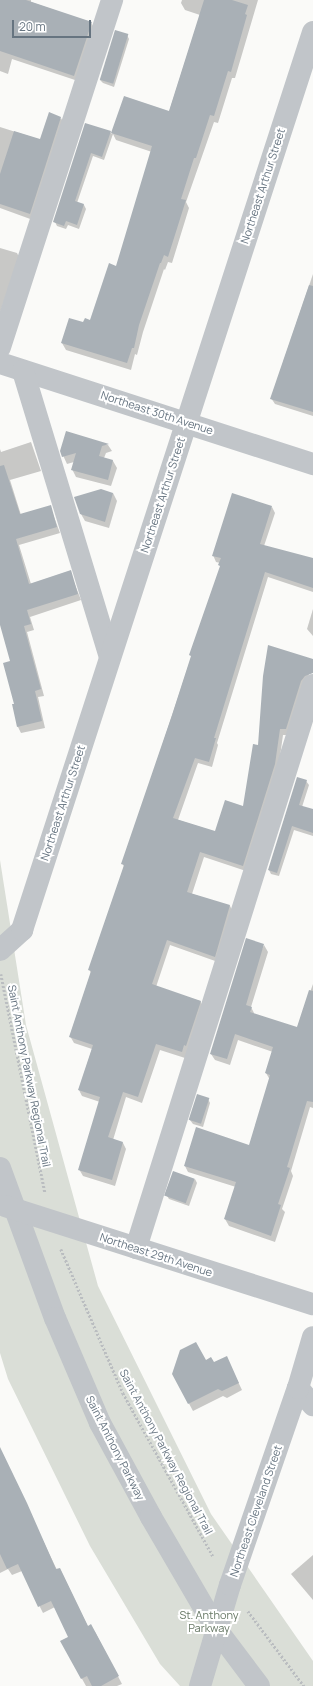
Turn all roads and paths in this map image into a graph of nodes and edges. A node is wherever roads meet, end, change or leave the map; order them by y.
1 (112, 0) edge
2 (313, 32) edge
3 (0, 347) edge
4 (0, 363) edge
5 (23, 371) junction
6 (186, 422) junction
7 (313, 464) edge
8 (110, 657) junction
9 (313, 685) edge
10 (0, 950) edge
11 (0, 971) edge
12 (0, 1168) edge
13 (42, 1184) dead end
14 (7, 1207) edge
15 (136, 1248) junction
16 (62, 1253) dead end
17 (313, 1304) edge
18 (313, 1337) edge
19 (298, 1388) junction
20 (313, 1405) edge
21 (207, 1547) dead end
22 (253, 1617) dead end
23 (218, 1630) junction
24 (200, 1686) edge
25 (259, 1686) edge
26 (304, 1686) edge

1 - 3 street
2 - 6 street, Northeast Arthur Street
4 - 5 street, Northeast 30th Avenue
5 - 6 street, Northeast 30th Avenue
5 - 8 street
6 - 7 street, Northeast 30th Avenue
6 - 8 street, Northeast Arthur Street
8 - 10 street, Northeast Arthur Street
9 - 15 street
11 - 13 path, Saint Anthony Parkway Regional Trail
12 - 14 street, Saint Anthony Parkway
14 - 15 street, Northeast 29th Avenue
14 - 23 street, Saint Anthony Parkway
15 - 17 street, Northeast 29th Avenue
16 - 21 path, Saint Anthony Parkway Regional Trail
18 - 19 street, Northeast Cleveland Street
19 - 20 street
19 - 23 street, Northeast Cleveland Street
22 - 26 path
23 - 24 street, Northeast Cleveland Street
23 - 25 street, Saint Anthony Parkway

